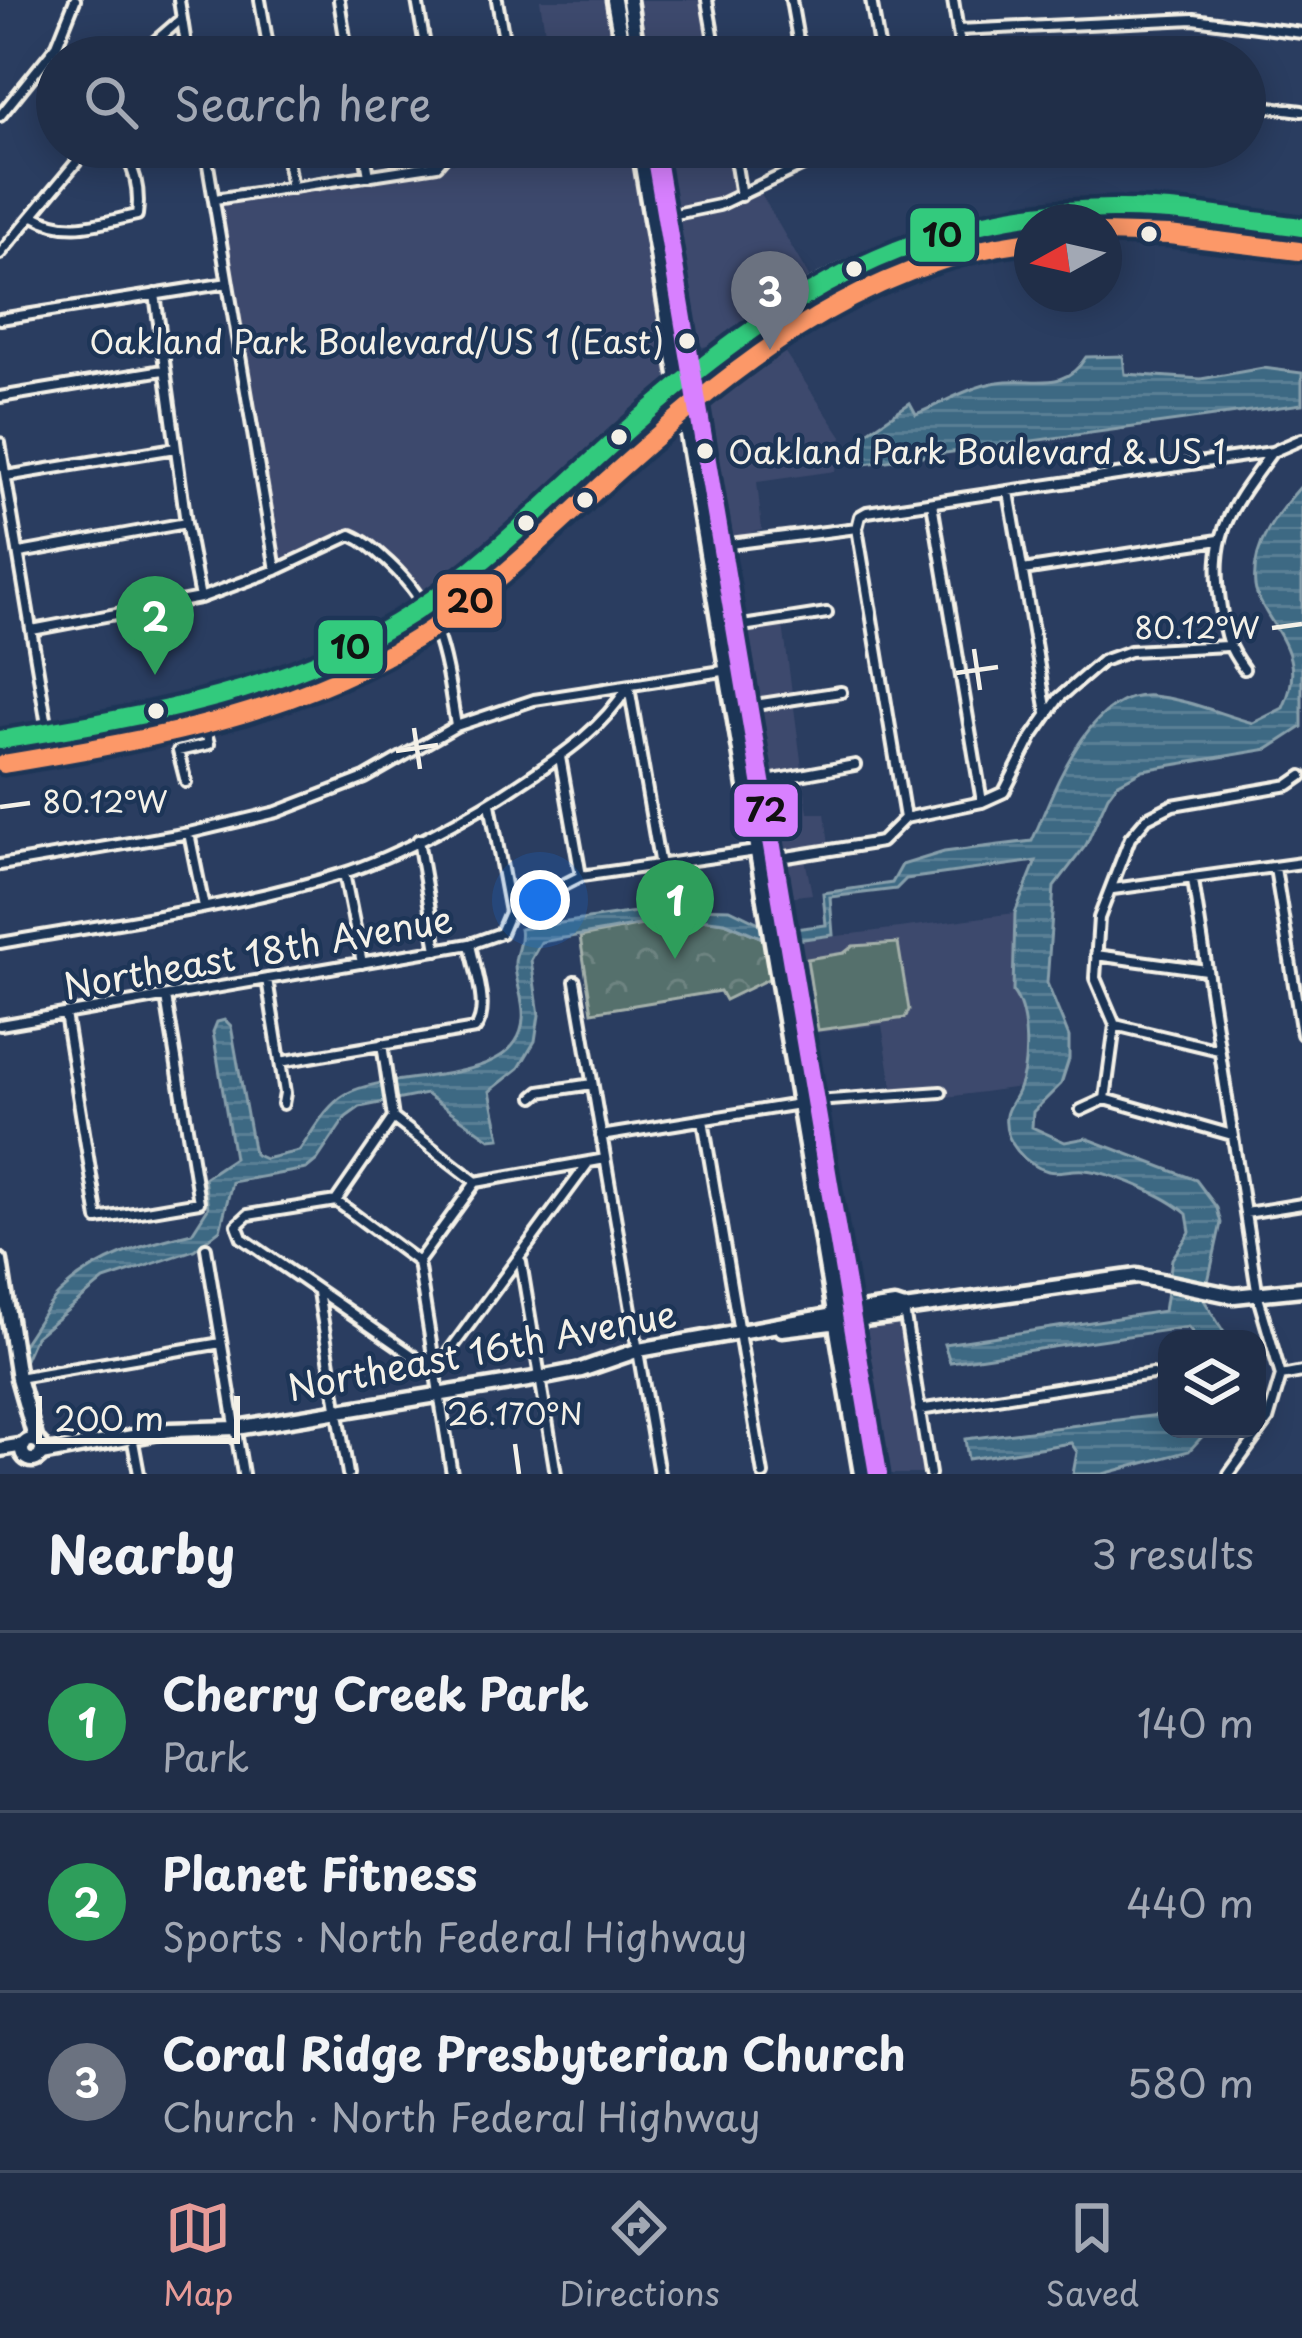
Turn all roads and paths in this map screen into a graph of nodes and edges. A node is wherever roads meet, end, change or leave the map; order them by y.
1 (75, 0) edge
2 (179, 0) edge
3 (260, 0) edge
4 (339, 0) edge
5 (417, 0) edge
6 (497, 0) edge
7 (614, 0) edge
8 (628, 0) edge
9 (706, 0) edge
10 (791, 0) edge
11 (871, 0) edge
12 (953, 0) edge
13 (181, 18) junction
14 (958, 30) junction
15 (1302, 33) edge
16 (61, 36) edge
17 (162, 36) edge
18 (184, 36) edge
19 (266, 36) edge
20 (345, 36) edge
21 (423, 36) edge
22 (503, 36) edge
23 (620, 36) edge
24 (634, 36) edge
25 (713, 36) edge
26 (797, 36) edge
27 (877, 36) edge
28 (959, 36) edge
29 (36, 71) edge
30 (1266, 107) edge
31 (1302, 111) edge
32 (0, 116) edge
33 (72, 168) edge
34 (130, 168) edge
35 (209, 168) edge
36 (289, 168) edge
37 (368, 168) edge
38 (418, 168) edge
39 (645, 168) edge
40 (655, 168) edge
41 (737, 168) edge
42 (790, 168) edge
43 (369, 176) junction
44 (292, 188) junction
45 (742, 196) junction
46 (215, 199) junction
47 (1122, 209) edge
48 (1135, 210) junction
49 (34, 216) junction
50 (1122, 216) edge
51 (1014, 217) edge
52 (658, 218) junction
53 (1122, 226) edge
54 (1302, 227) edge
55 (1014, 234) edge
56 (1302, 244) edge
57 (0, 254) edge
58 (864, 260) junction
59 (228, 283) junction
60 (851, 286) junction
61 (155, 294) junction
62 (0, 319) edge
63 (687, 343) junction
64 (721, 348) junction
65 (163, 370) junction
66 (692, 372) junction
67 (680, 384) junction
68 (696, 394) junction
69 (0, 397) edge
70 (683, 407) junction
71 (1302, 439) edge
72 (0, 443) edge
73 (176, 448) junction
74 (1272, 452) junction
75 (590, 464) junction
76 (6, 476) junction
77 (1009, 491) junction
78 (557, 494) junction
79 (932, 503) junction
80 (568, 508) junction
81 (551, 522) junction
82 (186, 523) junction
83 (702, 527) junction
84 (857, 528) junction
85 (1219, 540) junction
86 (720, 541) junction
87 (20, 553) junction
88 (276, 570) junction
89 (1023, 570) junction
90 (200, 598) junction
91 (426, 605) junction
92 (827, 613) dead end
93 (434, 619) junction
94 (736, 627) junction
95 (32, 630) junction
96 (1227, 646) junction
97 (742, 668) junction
98 (1244, 669) dead end
99 (727, 670) junction
100 (628, 685) junction
101 (841, 692) dead end
102 (221, 700) junction
103 (748, 706) junction
104 (1047, 715) junction
105 (203, 721) junction
106 (456, 726) junction
107 (75, 728) junction
108 (48, 732) junction
109 (0, 740) edge
110 (59, 747) junction
111 (33, 751) junction
112 (0, 757) edge
113 (560, 757) junction
114 (856, 765) dead end
115 (1302, 776) edge
116 (186, 782) dead end
117 (761, 782) junction
118 (982, 802) junction
119 (490, 804) junction
120 (905, 818) junction
121 (189, 833) junction
122 (418, 839) junction
123 (758, 851) junction
124 (774, 859) junction
125 (1302, 863) edge
126 (0, 865) edge
127 (660, 866) junction
128 (1275, 868) junction
129 (344, 873) junction
130 (580, 876) junction
131 (1193, 880) junction
132 (1112, 890) junction
133 (204, 907) junction
134 (510, 912) junction
135 (768, 913) junction
136 (784, 918) junction
137 (0, 943) edge
138 (470, 944) junction
139 (437, 950) junction
140 (1096, 955) junction
141 (362, 963) junction
142 (1206, 970) junction
143 (267, 979) junction
144 (575, 980) dead end
145 (166, 997) junction
146 (65, 1013) junction
147 (0, 1025) edge
148 (1115, 1025) junction
149 (1302, 1034) edge
150 (382, 1045) junction
151 (1219, 1051) junction
152 (280, 1062) junction
153 (592, 1084) junction
154 (796, 1088) junction
155 (941, 1092) dead end
156 (534, 1097) dead end
157 (821, 1100) junction
158 (1106, 1100) junction
159 (283, 1104) dead end
160 (799, 1104) junction
161 (1082, 1110) dead end
162 (393, 1118) junction
163 (818, 1118) junction
164 (704, 1120) junction
165 (601, 1136) junction
166 (1232, 1136) junction
167 (605, 1159) junction
168 (589, 1162) junction
169 (476, 1181) junction
170 (336, 1201) junction
171 (1302, 1204) edge
172 (1246, 1213) junction
173 (206, 1248) dead end
174 (520, 1260) junction
175 (0, 1261) edge
176 (418, 1262) junction
177 (1302, 1289) edge
178 (318, 1291) junction
179 (1258, 1297) junction
180 (904, 1309) junction
181 (852, 1317) junction
182 (835, 1319) junction
183 (740, 1333) junction
184 (6, 1342) edge
185 (221, 1343) junction
186 (639, 1350) junction
187 (435, 1371) junction
188 (1302, 1372) edge
189 (1152, 1374) dead end
190 (1281, 1376) junction
191 (18, 1378) junction
192 (540, 1378) junction
193 (439, 1395) junction
194 (919, 1410) junction
195 (338, 1413) junction
196 (236, 1428) junction
197 (132, 1436) junction
198 (1, 1449) edge
199 (33, 1455) edge
200 (139, 1474) edge
201 (243, 1474) edge
202 (348, 1474) edge
203 (452, 1474) edge
204 (556, 1474) edge
205 (659, 1474) edge
206 (763, 1474) edge
207 (861, 1474) edge
208 (878, 1474) edge
209 (930, 1474) edge
210 (1229, 1474) edge

1 - 16 street
2 - 13 street
3 - 19 street
4 - 20 street
5 - 21 street
6 - 22 street
7 - 23 main road
8 - 24 main road
9 - 25 street
10 - 26 street
11 - 27 street
12 - 14 street
13 - 17 street
13 - 18 street
14 - 15 street
14 - 28 street
29 - 32 street
30 - 31 street
33 - 49 street
34 - 49 street
35 - 46 street
36 - 44 street
37 - 43 street
38 - 43 street
39 - 52 main road
40 - 52 main road
41 - 45 street
42 - 45 street
43 - 44 street
44 - 46 street
45 - 52 street
46 - 59 street
47 - 48 main road
48 - 50 main road
48 - 54 main road
49 - 57 street
51 - 58 main road
52 - 63 main road
52 - 67 main road
53 - 56 main road
55 - 60 main road
58 - 60 main road
58 - 64 main road
59 - 61 street
59 - 88 street
60 - 68 main road
61 - 62 street
61 - 65 street
63 - 64 main road
63 - 66 main road
64 - 66 main road
65 - 69 street
65 - 73 street
66 - 67 main road
66 - 68 main road
67 - 70 main road
67 - 75 main road
68 - 70 main road
68 - 86 main road
70 - 80 main road
70 - 83 main road
71 - 74 street
72 - 76 street
73 - 76 street
73 - 82 street
74 - 77 street
74 - 85 street
75 - 78 main road
75 - 80 main road
76 - 87 street
77 - 79 street
77 - 89 street
78 - 81 main road
78 - 91 main road
79 - 84 street
79 - 118 street
80 - 81 main road
81 - 93 main road
82 - 87 street
82 - 90 street
83 - 86 main road
83 - 99 main road
84 - 86 street
84 - 120 street
85 - 89 street
85 - 96 street
86 - 94 main road
87 - 95 street
88 - 90 street
88 - 91 street
89 - 104 street
90 - 95 street
91 - 93 street
91 - 102 main road
92 - 94 street
93 - 105 main road
93 - 106 street
94 - 97 main road
95 - 108 street
96 - 98 street
96 - 104 street
97 - 99 street
97 - 103 main road
99 - 100 street
99 - 123 main road
100 - 106 street
100 - 113 street
100 - 127 street
101 - 103 street
102 - 105 main road
102 - 107 main road
103 - 117 main road
104 - 118 street
105 - 110 main road
105 - 116 street
106 - 121 street
107 - 108 main road
107 - 110 main road
108 - 109 main road
108 - 111 main road
110 - 111 main road
111 - 112 main road
113 - 119 street
113 - 130 street
114 - 117 street
115 - 132 street
117 - 124 main road
118 - 120 street
119 - 122 street
119 - 134 street
120 - 124 street
121 - 126 street
121 - 133 street
122 - 129 street
122 - 139 street
123 - 124 main road
123 - 127 street
123 - 135 main road
124 - 136 main road
125 - 128 street
127 - 130 street
128 - 131 street
128 - 149 street
129 - 133 street
129 - 141 street
130 - 134 street, Northeast 18th Avenue
131 - 132 street
131 - 142 street
132 - 140 street
133 - 137 street
134 - 138 street, Northeast 18th Avenue
135 - 136 main road
135 - 154 main road
136 - 157 main road
138 - 139 street, Northeast 18th Avenue
138 - 150 street
139 - 141 street, Northeast 18th Avenue
140 - 142 street
140 - 148 street
141 - 143 street, Northeast 18th Avenue
142 - 151 street
143 - 145 street, Northeast 18th Avenue
143 - 152 street
144 - 153 street
145 - 146 street, Northeast 18th Avenue
145 - 146 street
146 - 147 street, Northeast 18th Avenue
148 - 151 street
148 - 158 street
150 - 152 street
150 - 162 street
151 - 166 street
152 - 159 street
153 - 156 street
153 - 165 street
154 - 157 main road
154 - 160 main road
155 - 157 street
157 - 163 main road
158 - 161 street
158 - 166 street
160 - 163 main road
160 - 164 street
160 - 182 main road
162 - 169 street
162 - 170 street
163 - 181 main road
164 - 165 street
164 - 183 street
165 - 167 street
166 - 172 street
167 - 168 street
167 - 186 street
168 - 169 street
168 - 174 street
169 - 176 street
170 - 176 street
170 - 178 street
171 - 172 street
172 - 179 street
173 - 185 street
174 - 187 street
174 - 192 street
175 - 184 main road
176 - 187 street
177 - 179 main road, Northeast 16th Avenue
178 - 187 street
178 - 195 street
179 - 180 main road, Northeast 16th Avenue
179 - 190 street
180 - 181 main road, Northeast 16th Avenue
180 - 194 street
181 - 182 main road, Northeast 16th Avenue
181 - 208 main road
182 - 183 main road, Northeast 16th Avenue
182 - 207 main road
183 - 186 main road, Northeast 16th Avenue
183 - 206 street
184 - 191 main road
185 - 191 street
185 - 196 street
186 - 192 main road, Northeast 16th Avenue
186 - 205 street
187 - 193 street
188 - 190 street
189 - 194 street
190 - 210 street
191 - 199 main road
192 - 193 main road, Northeast 16th Avenue
192 - 204 street
193 - 195 main road, Northeast 16th Avenue
193 - 203 street
194 - 209 street
195 - 196 main road, Northeast 16th Avenue
195 - 202 street
196 - 197 main road, Northeast 16th Avenue
196 - 201 street
197 - 199 main road, Northeast 16th Avenue
197 - 200 street
198 - 199 main road, Northeast 16th Avenue

